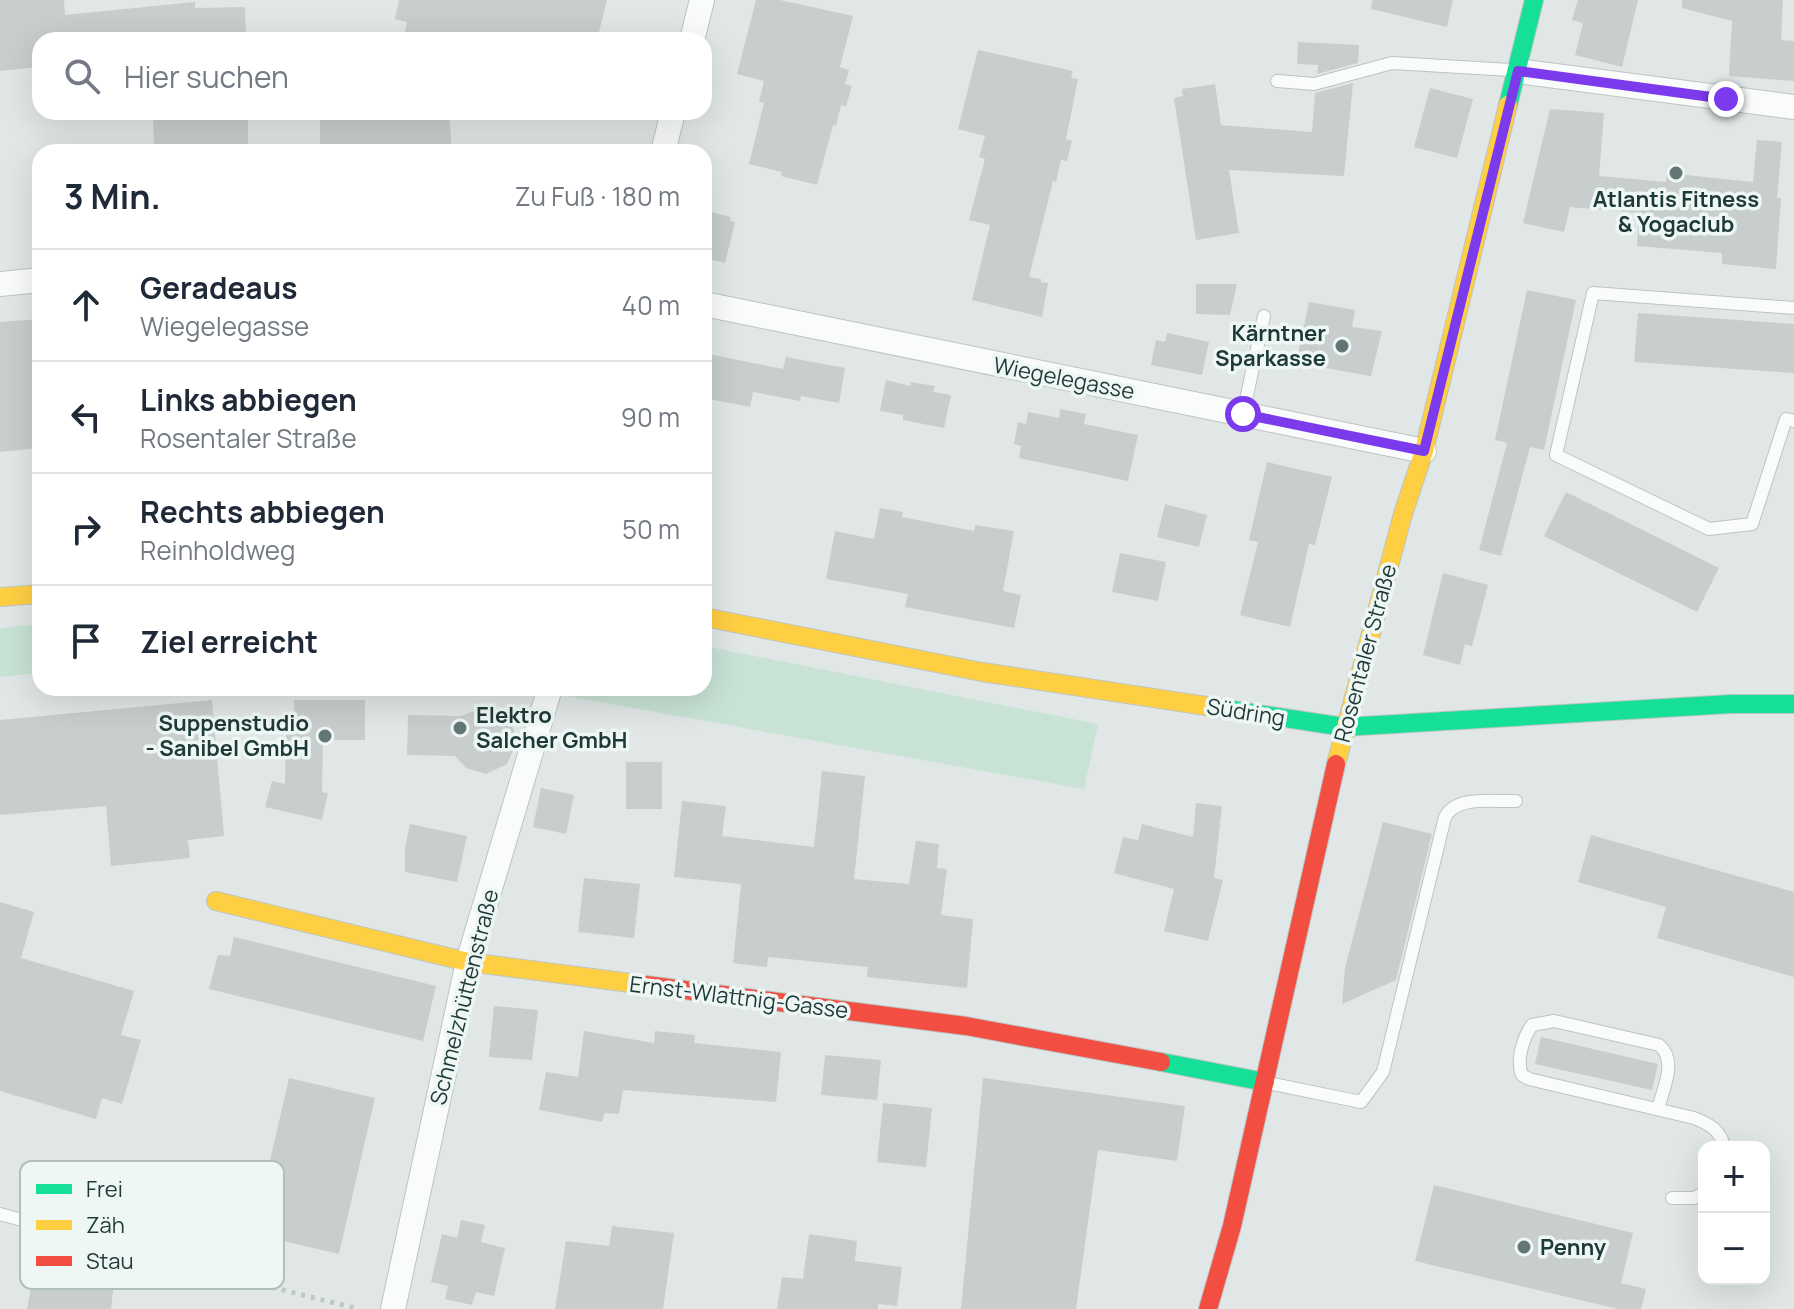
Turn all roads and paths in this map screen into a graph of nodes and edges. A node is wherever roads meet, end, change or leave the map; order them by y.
1 (702, 0) edge
2 (1534, 0) edge
3 (694, 32) edge
4 (1518, 71) junction
5 (1277, 81) dead end
6 (1794, 107) edge
7 (671, 120) edge
8 (665, 144) edge
9 (32, 281) edge
10 (0, 284) edge
11 (712, 306) edge
12 (1794, 308) edge
13 (1264, 316) dead end
14 (1243, 414) junction
15 (1794, 421) edge
16 (1424, 451) junction
17 (32, 595) edge
18 (0, 597) edge
19 (712, 619) edge
20 (548, 696) edge
21 (1794, 704) edge
22 (1344, 727) junction
23 (1516, 801) dead end
24 (216, 901) dead end
25 (468, 962) junction
26 (1265, 1082) junction
27 (1658, 1109) junction
28 (1723, 1141) edge
29 (1698, 1196) edge
30 (1672, 1198) dead end
31 (0, 1214) edge
32 (20, 1219) edge
33 (277, 1289) edge
34 (359, 1309) edge
35 (393, 1309) edge
36 (1208, 1309) edge

1 - 3 street
2 - 4 main road, Rosentaler Straße
4 - 5 lane
4 - 6 street
4 - 16 main road, Rosentaler Straße
7 - 8 street
9 - 10 street
11 - 14 street, Wiegelegasse
12 - 15 lane
13 - 14 lane
14 - 16 street, Wiegelegasse
16 - 22 main road, Rosentaler Straße
17 - 18 main road
19 - 22 main road, Südring
20 - 25 street, Schmelzhüttenstraße
21 - 22 main road, Südring
22 - 26 main road, Rosentaler Straße
23 - 26 lane
24 - 25 main road, Ernst-Wlattnig-Gasse
25 - 26 main road, Ernst-Wlattnig-Gasse
25 - 35 street, Schmelzhüttenstraße
26 - 36 main road, Rosentaler Straße
27 - 27 lane
27 - 28 lane
29 - 30 lane
31 - 32 lane
33 - 34 path

